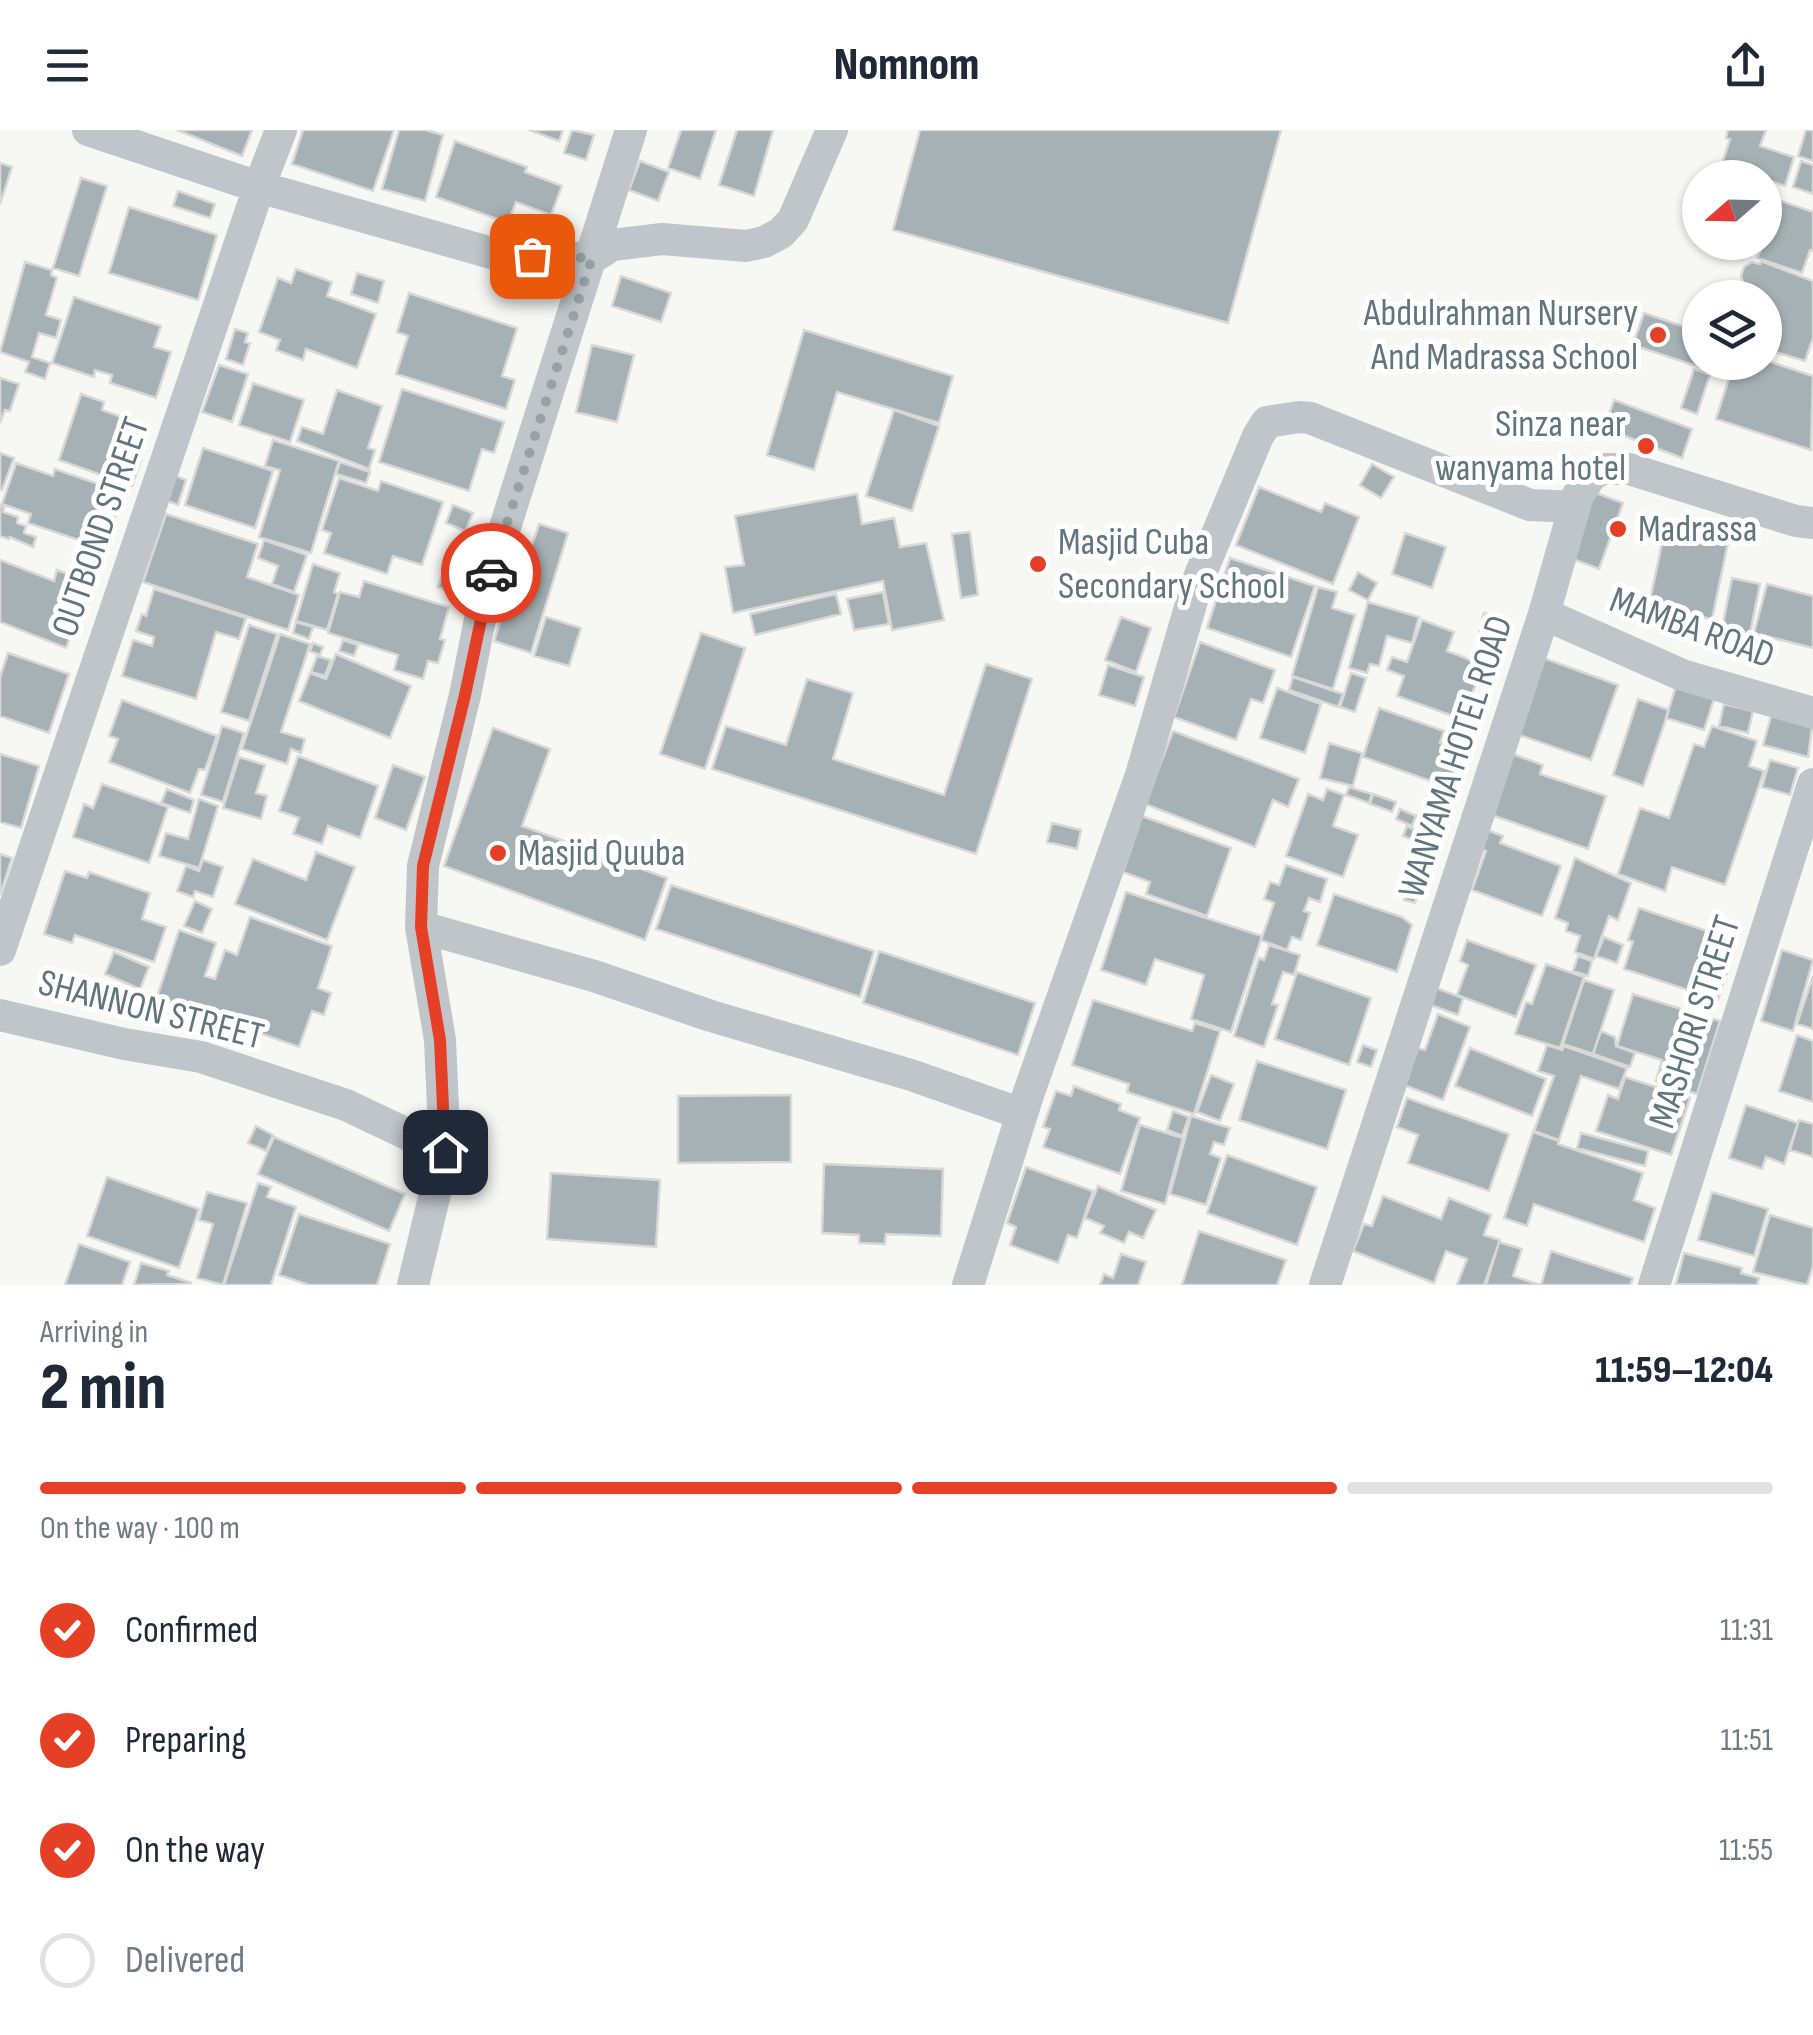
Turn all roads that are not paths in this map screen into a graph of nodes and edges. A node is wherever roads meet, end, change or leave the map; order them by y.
1 (88, 130) edge
2 (281, 130) edge
3 (631, 130) edge
4 (832, 130) edge
5 (258, 187) junction
6 (592, 258) junction
7 (1575, 507) junction
8 (1813, 523) edge
9 (1544, 614) junction
10 (1813, 712) edge
11 (1813, 784) edge
12 (421, 927) junction
13 (0, 950) edge
14 (0, 1015) edge
15 (1022, 1114) junction
16 (445, 1152) junction
17 (413, 1285) edge
18 (968, 1285) edge
19 (1326, 1285) edge
20 (1654, 1285) edge

1 - 5 street
2 - 5 street, OUTBOND STREET
3 - 6 street
4 - 6 street
5 - 6 street
5 - 13 street, OUTBOND STREET
6 - 12 street
7 - 8 street, WANYAMA HOTEL ROAD
7 - 9 street, WANYAMA HOTEL ROAD
7 - 15 street
9 - 10 street, MAMBA ROAD
9 - 19 street, WANYAMA HOTEL ROAD
11 - 20 street, MASHORI STREET
12 - 15 street
12 - 16 street
14 - 16 street, SHANNON STREET
15 - 18 street
16 - 17 street

